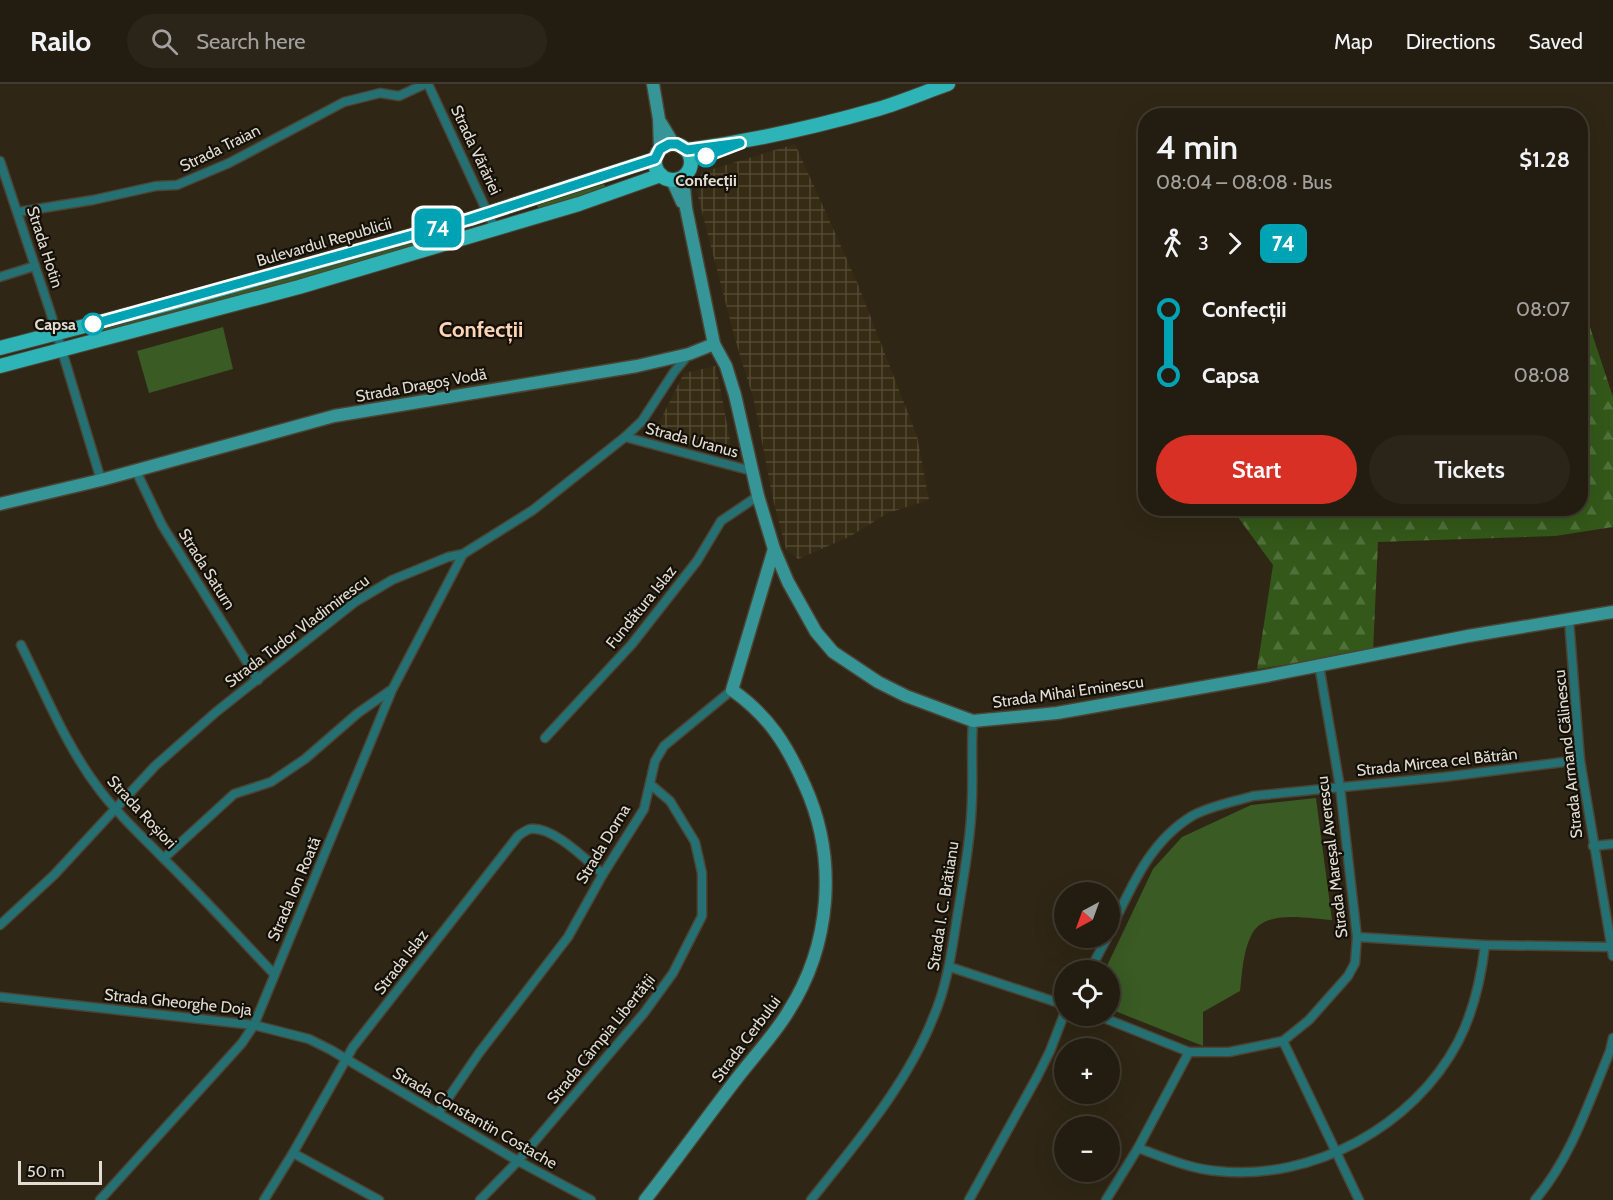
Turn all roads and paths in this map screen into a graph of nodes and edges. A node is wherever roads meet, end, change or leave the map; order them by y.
1 (427, 84) edge
2 (653, 84) edge
3 (948, 84) edge
4 (663, 150) junction
5 (689, 156) junction
6 (0, 161) edge
7 (672, 178) junction
8 (4, 187) edge
9 (18, 212) junction
10 (489, 213) junction
11 (495, 229) junction
12 (34, 266) junction
13 (0, 277) edge
14 (56, 334) junction
15 (714, 344) junction
16 (0, 348) edge
17 (60, 349) junction
18 (689, 354) junction
19 (0, 366) edge
20 (625, 437) junction
21 (136, 471) junction
22 (752, 471) junction
23 (101, 480) junction
24 (758, 496) junction
25 (0, 504) edge
26 (774, 549) junction
27 (463, 554) junction
28 (1613, 612) edge
29 (1569, 620) junction
30 (21, 645) dead end
31 (1320, 665) junction
32 (258, 680) junction
33 (392, 690) junction
34 (732, 690) junction
35 (973, 721) junction
36 (545, 738) dead end
37 (1580, 760) junction
38 (650, 784) junction
39 (1340, 787) junction
40 (115, 810) junction
41 (1613, 843) edge
42 (1593, 846) junction
43 (164, 858) junction
44 (603, 874) junction
45 (1120, 911) edge
46 (0, 925) edge
47 (1357, 937) junction
48 (1485, 945) junction
49 (1612, 951) edge
50 (950, 967) junction
51 (274, 974) junction
52 (0, 997) edge
53 (1054, 1001) edge
54 (1120, 1024) edge
55 (254, 1025) junction
56 (1060, 1026) edge
57 (1613, 1038) edge
58 (1282, 1041) junction
59 (1612, 1051) edge
60 (1189, 1052) junction
61 (346, 1060) junction
62 (438, 1113) junction
63 (1138, 1148) junction
64 (1337, 1152) junction
65 (293, 1153) junction
66 (518, 1161) junction
67 (100, 1200) edge
68 (264, 1200) edge
69 (379, 1200) edge
70 (480, 1200) edge
71 (591, 1200) edge
72 (645, 1200) edge
73 (811, 1200) edge
74 (969, 1200) edge
75 (1106, 1200) edge
76 (1359, 1200) edge
77 (1535, 1200) edge

1 - 9 street, Strada Traian
1 - 10 street, Strada Vărăriei
2 - 4 main road
3 - 5 main road
4 - 5 main road
4 - 7 main road
4 - 10 main road, Bulevardul Republicii
5 - 7 main road
6 - 8 street, Strada Hotin
7 - 11 main road
7 - 15 main road
8 - 9 street, Strada Hotin
9 - 12 street, Strada Hotin
10 - 11 street, Strada Vărăriei
10 - 14 main road, Bulevardul Republicii
11 - 17 main road
12 - 13 street
12 - 14 street, Strada Hotin
14 - 16 main road, Bulevardul Republicii
14 - 17 street, Strada Hotin
15 - 18 main road, Strada Dragoș Vodă
15 - 22 main road, Strada Mihai Eminescu
17 - 19 main road
17 - 23 street, Strada Hotin
18 - 20 street, Strada Tudor Vladimirescu
18 - 21 main road, Strada Dragoș Vodă
20 - 22 street, Strada Uranus
20 - 27 street, Strada Tudor Vladimirescu
21 - 23 main road, Strada Dragoș Vodă
21 - 32 street, Strada Saturn
22 - 24 main road, Strada Mihai Eminescu
23 - 25 main road, Strada Dragoș Vodă
24 - 26 main road, Strada Mihai Eminescu
24 - 36 street, Fundătura Islaz
26 - 34 main road
26 - 35 main road, Strada Mihai Eminescu
27 - 32 street, Strada Tudor Vladimirescu
27 - 33 street, Strada Ion Roată
28 - 29 main road, Strada Mihai Eminescu
29 - 31 main road, Strada Mihai Eminescu
29 - 37 street, Strada Armand Călinescu
30 - 40 street, Strada Roșiori
31 - 35 main road, Strada Mihai Eminescu
31 - 39 street, Strada Mareșal Averescu
32 - 40 street, Strada Tudor Vladimirescu
33 - 43 street
33 - 51 street, Strada Ion Roată
34 - 38 street, Strada Dorna
34 - 72 main road, Strada Cerbului
35 - 50 street, Strada I. C. Brătianu
37 - 39 street, Strada Mircea cel Bătrân
37 - 42 street, Strada Armand Călinescu
38 - 44 street, Strada Dorna
38 - 66 street, Strada Câmpia Libertății
39 - 45 street, Strada Mircea cel Bătrân
39 - 47 street, Strada Mareșal Averescu
40 - 43 street, Strada Roșiori
40 - 46 street, Strada Tudor Vladimirescu
41 - 42 street
42 - 49 street, Strada Armand Călinescu
43 - 51 street, Strada Roșiori
44 - 61 street, Strada Islaz
44 - 62 street, Strada Dorna
47 - 48 street
47 - 58 street, Strada Mareșal Averescu
48 - 49 street
48 - 64 street
50 - 53 street
50 - 73 street, Strada I. C. Brătianu
51 - 55 street, Strada Ion Roată
52 - 55 street, Strada Gheorghe Doja
54 - 60 street, Strada Mareșal Averescu
55 - 61 street, Strada Gheorghe Doja
55 - 67 street, Strada Ion Roată
56 - 74 street
57 - 59 street
58 - 60 street, Strada Mareșal Averescu
58 - 64 street
59 - 77 street
60 - 63 street
61 - 62 street, Strada Constantin Costache
61 - 65 street, Strada Islaz
62 - 66 street, Strada Constantin Costache
63 - 64 street
63 - 75 street
64 - 76 street
65 - 68 street, Strada Islaz
65 - 69 street
66 - 70 street, Strada Câmpia Libertății
66 - 71 street, Strada Constantin Costache

